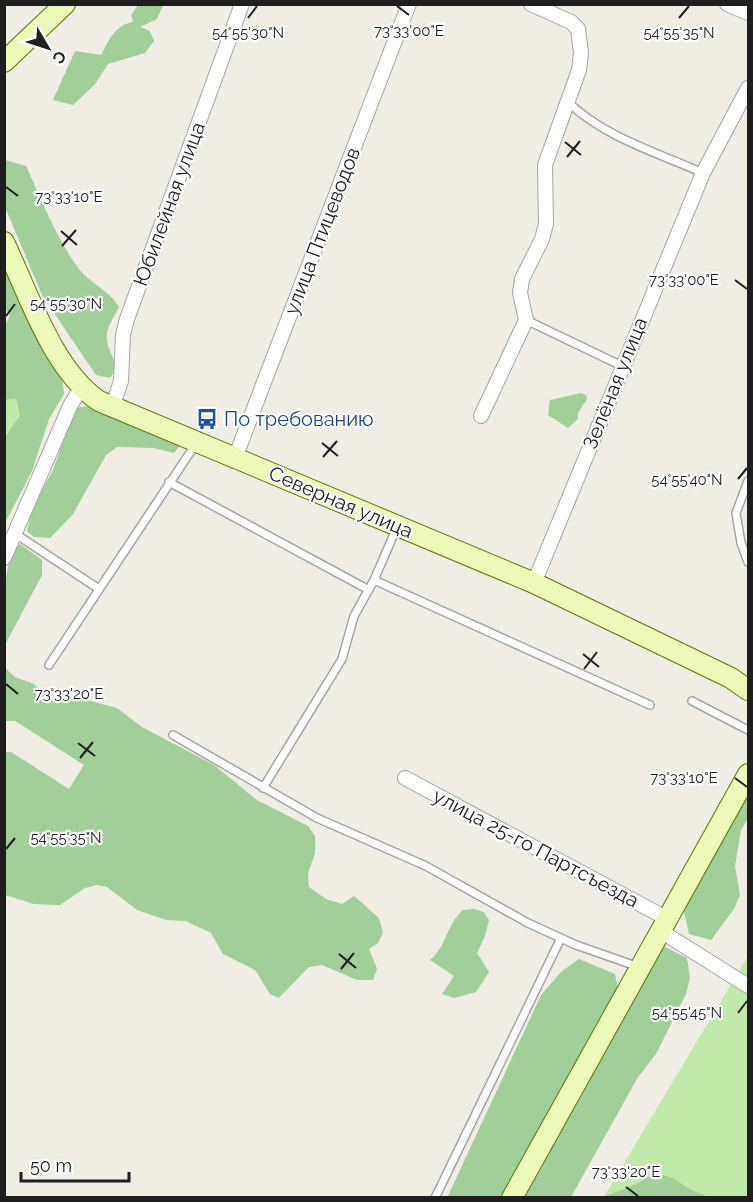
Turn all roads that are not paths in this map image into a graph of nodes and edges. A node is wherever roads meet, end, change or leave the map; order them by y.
1 (65, 4) edge
2 (242, 4) edge
3 (409, 4) edge
4 (531, 4) edge
5 (727, 4) edge
6 (748, 12) edge
7 (4, 62) edge
8 (748, 88) edge
9 (568, 102) junction
10 (703, 173) junction
11 (4, 242) edge
12 (526, 320) junction
13 (622, 366) junction
14 (81, 389) junction
15 (112, 408) junction
16 (481, 416) dead end
17 (197, 443) junction
18 (235, 458) junction
19 (748, 481) edge
20 (169, 482) junction
21 (398, 525) junction
22 (14, 533) junction
23 (4, 558) edge
24 (748, 562) edge
25 (374, 580) junction
26 (534, 583) junction
27 (99, 589) junction
28 (369, 590) junction
29 (50, 665) dead end
30 (748, 690) edge
31 (692, 701) dead end
32 (650, 705) dead end
33 (748, 730) edge
34 (174, 735) dead end
35 (748, 774) edge
36 (405, 778) dead end
37 (263, 788) junction
38 (663, 924) junction
39 (561, 938) junction
40 (639, 967) junction
41 (748, 986) edge
42 (435, 1197) edge
43 (512, 1197) edge

1 - 7 street
2 - 15 street, Юбилейная улица
3 - 18 street, улица Птицеводов
4 - 9 street
5 - 6 street
8 - 10 street, Зелёная улица
9 - 10 lane
9 - 12 street
10 - 13 street, Зелёная улица
11 - 14 street, Северная улица
12 - 13 lane
12 - 16 street
13 - 26 street, Зелёная улица
14 - 15 street, Северная улица
14 - 22 street
15 - 17 street, Северная улица
17 - 18 street, Северная улица
17 - 20 lane
18 - 21 street, Северная улица
19 - 24 lane
20 - 27 lane
20 - 28 lane
21 - 25 lane
21 - 26 street, Северная улица
22 - 23 street
22 - 27 lane
25 - 28 lane
25 - 32 lane
26 - 30 street, Северная улица
27 - 29 lane
28 - 37 lane
31 - 33 lane
34 - 37 lane
35 - 38 street
36 - 38 street, улица 25-го Партсъезда
37 - 39 lane
38 - 40 street
38 - 41 street, улица 25-го Партсъезда
39 - 40 lane
39 - 42 lane
40 - 43 street

